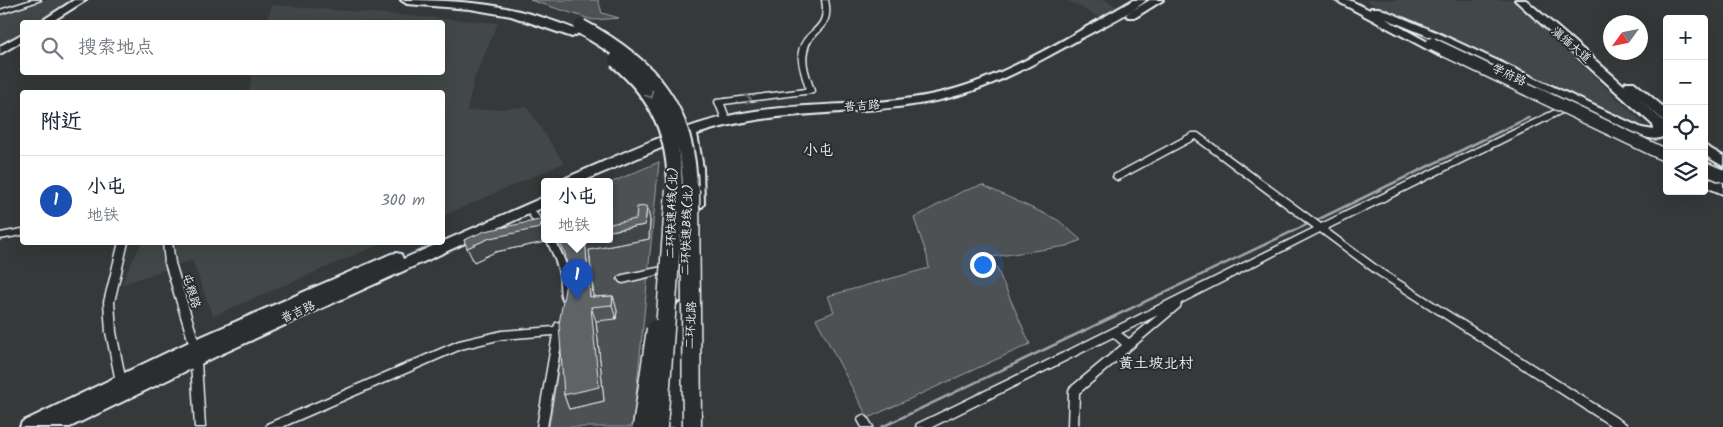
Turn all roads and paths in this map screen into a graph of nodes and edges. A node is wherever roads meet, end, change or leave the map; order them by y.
1 (38, 0) edge
2 (81, 0) edge
3 (406, 0) edge
4 (488, 0) edge
5 (825, 0) edge
6 (1141, 0) edge
7 (1158, 0) edge
8 (1340, 0) edge
9 (1352, 0) edge
10 (1520, 0) edge
11 (1531, 0) edge
12 (1363, 8) junction
13 (0, 12) edge
14 (48, 20) edge
15 (576, 30) junction
16 (20, 37) edge
17 (1434, 42) junction
18 (0, 51) edge
19 (1561, 110) junction
20 (726, 120) junction
21 (1619, 122) junction
22 (1663, 123) edge
23 (1663, 123) edge
24 (1663, 127) edge
25 (1609, 134) junction
26 (691, 137) junction
27 (664, 146) junction
28 (1663, 148) edge
29 (1705, 150) edge
30 (1663, 154) edge
31 (1663, 160) edge
32 (1723, 162) edge
33 (1708, 168) edge
34 (1708, 169) edge
35 (1708, 176) edge
36 (1723, 176) edge
37 (1117, 177) dead end
38 (579, 178) edge
39 (597, 178) edge
40 (1708, 182) edge
41 (1723, 182) edge
42 (1723, 189) edge
43 (682, 193) junction
44 (541, 194) edge
45 (541, 203) edge
46 (529, 209) junction
47 (541, 226) edge
48 (1320, 227) junction
49 (20, 232) edge
50 (0, 236) edge
51 (445, 237) edge
52 (552, 243) edge
53 (123, 245) edge
54 (167, 245) edge
55 (425, 245) edge
56 (662, 271) junction
57 (624, 279) dead end
58 (1183, 299) dead end
59 (558, 331) junction
60 (1113, 332) junction
61 (1129, 345) junction
62 (196, 352) junction
63 (121, 382) junction
64 (28, 427) edge
65 (53, 427) edge
66 (200, 427) edge
67 (271, 427) edge
68 (542, 427) edge
69 (642, 427) edge
70 (649, 427) edge
71 (658, 427) edge
72 (677, 427) edge
73 (686, 427) edge
74 (692, 427) edge
75 (921, 427) edge
76 (1073, 427) edge
77 (1622, 427) edge

1 - 13 street
2 - 14 street
3 - 15 highway, 二环快速A线(北)
4 - 15 highway
20 -> 5 street
6 - 20 main road, 普吉路
7 - 26 main road, 普吉路
8 - 12 main road, 学府路
9 - 12 main road, 学府路
10 - 22 main road, 滇缅大道
11 - 23 main road, 滇缅大道
12 - 17 main road, 学府路
12 - 19 main road, 学府路
12 - 21 main road
15 - 43 highway, 二环快速A线(北), bridge
16 - 18 street
17 - 28 main road, 学府路
17 - 30 main road, 学府路, bridge
19 - 25 main road, 学府路
19 - 48 street
20 - 26 main road, 普吉路
21 - 24 main road
21 - 25 main road
25 - 31 main road, 学府路
26 - 27 main road, 普吉路
26 - 73 main road, 二环北路
27 - 38 main road, 普吉路
27 - 39 main road, 普吉路
27 - 56 main road
29 - 32 main road
33 - 36 main road, bridge
34 - 41 main road
35 - 41 main road
37 - 48 street
40 - 42 main road
43 - 69 highway, bridge
43 - 71 highway, 二环快速A线(北), bridge
43 - 72 highway, 二环快速B线(北), bridge
43 - 74 highway, bridge
44 - 51 main road
45 - 46 main road, 普吉路
46 - 47 street
46 - 62 main road, 普吉路
48 - 60 street
48 - 77 street
49 - 50 street
52 - 59 street
53 - 63 street
54 - 62 street, 屯粮路
55 - 62 main road, 普吉路
56 - 57 street
56 - 70 main road
58 - 61 street
59 - 67 street
59 - 68 street
60 - 61 street
60 - 75 street
61 - 76 street
62 - 63 main road, 普吉路
62 - 65 main road, 普吉路
62 - 66 street, 屯粮路
63 - 64 main road, 普吉路

